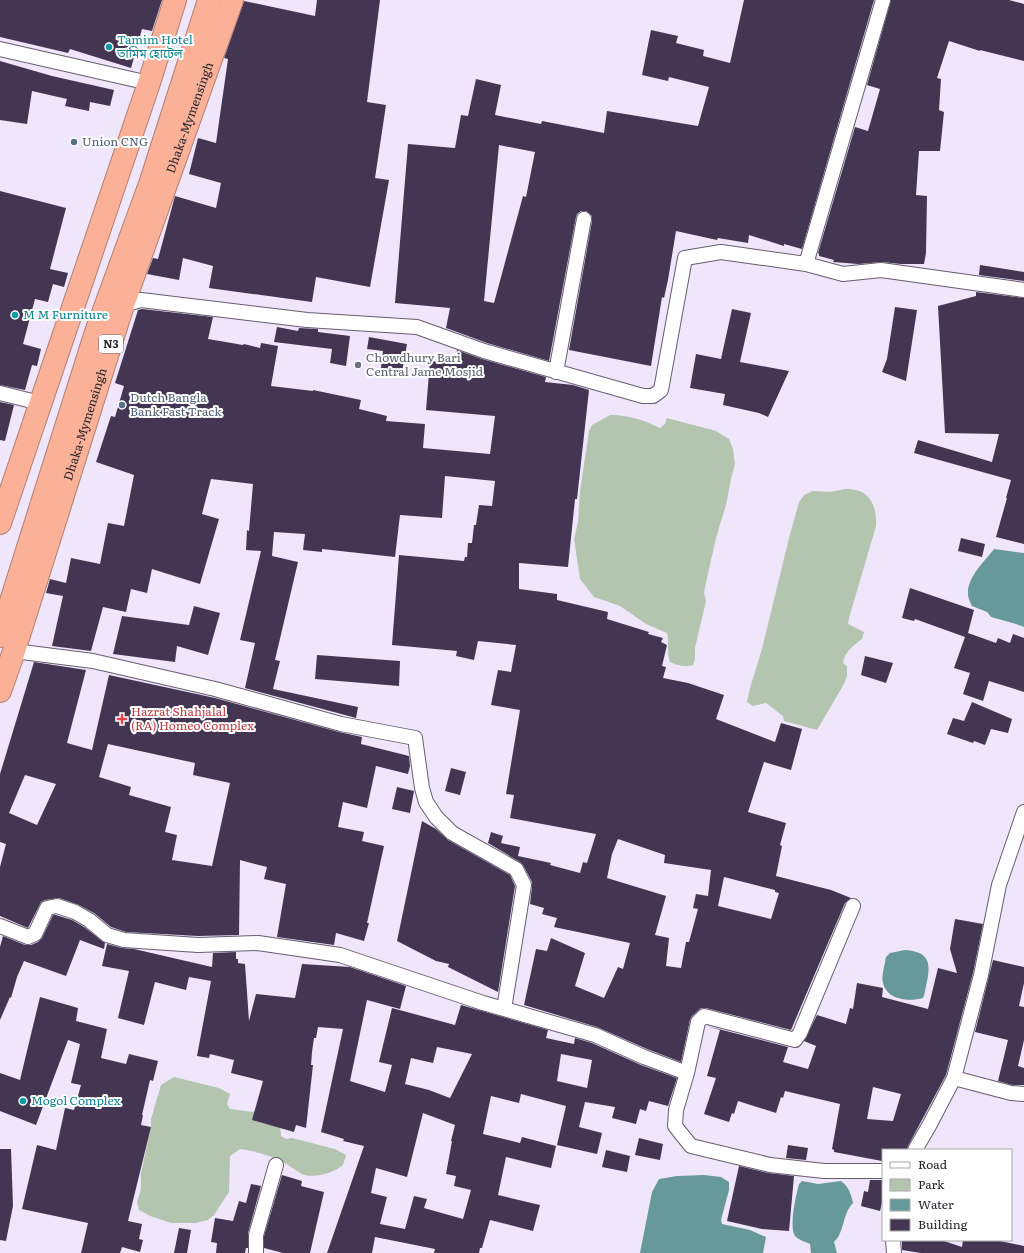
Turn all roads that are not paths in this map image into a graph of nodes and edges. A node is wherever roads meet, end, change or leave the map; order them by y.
1 (175, 0) edge
2 (209, 0) edge
3 (232, 0) edge
4 (883, 0) edge
5 (0, 49) edge
6 (149, 83) junction
7 (584, 219) dead end
8 (806, 264) junction
9 (1024, 290) edge
10 (123, 305) junction
11 (556, 372) junction
12 (0, 393) edge
13 (40, 403) junction
14 (0, 523) edge
15 (7, 644) edge
16 (0, 691) edge
17 (1024, 812) edge
18 (853, 906) dead end
19 (0, 926) edge
20 (504, 1009) junction
21 (687, 1073) junction
22 (954, 1078) junction
23 (1024, 1094) edge
24 (916, 1149) edge
25 (276, 1165) dead end
26 (882, 1170) edge
27 (893, 1241) edge
28 (256, 1253) edge
29 (894, 1253) edge

1 - 6 highway
2 - 15 highway
3 - 10 highway, Dhaka-Mymensingh / N3
4 - 8 street
5 - 6 street
6 - 13 highway
7 - 11 street
8 - 9 street
8 - 11 street
10 - 11 street
10 - 15 highway, Dhaka-Mymensingh / N3
12 - 13 street
13 - 14 highway
15 - 16 highway, Dhaka-Mymensingh / N3
15 - 20 street
17 - 22 street
18 - 21 street
19 - 20 street
20 - 21 street
21 - 26 street
22 - 23 street
22 - 24 street
25 - 28 street
27 - 29 street

